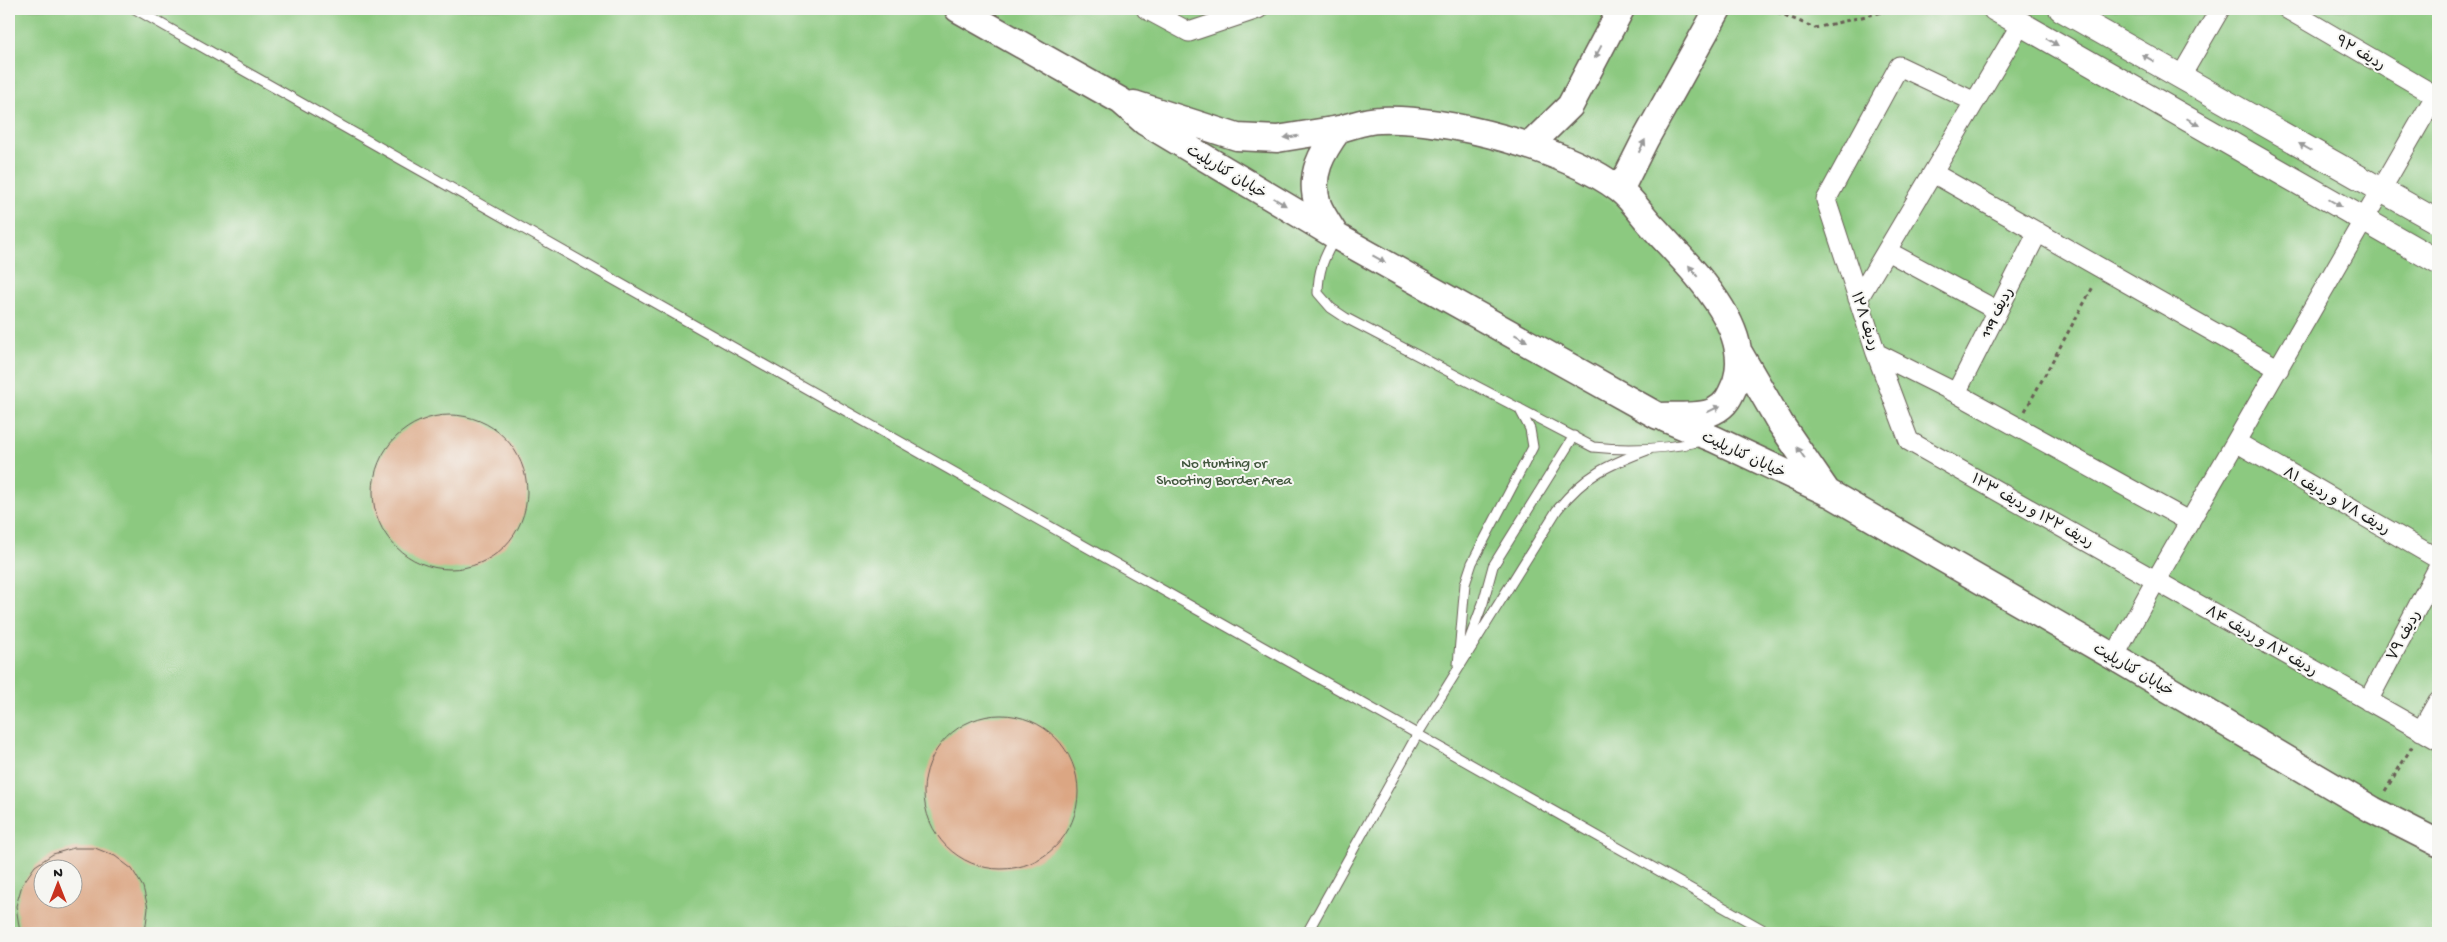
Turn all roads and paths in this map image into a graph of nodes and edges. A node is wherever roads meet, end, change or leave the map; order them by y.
1 (135, 9) edge
2 (958, 9) edge
3 (1146, 9) edge
4 (1258, 9) edge
5 (1621, 9) edge
6 (1718, 9) edge
7 (1770, 9) edge
8 (1896, 9) edge
9 (1995, 9) edge
10 (2061, 9) edge
11 (2220, 9) edge
12 (2286, 9) edge
13 (2021, 24) junction
14 (2181, 76) junction
15 (2437, 94) edge
16 (1121, 101) junction
17 (1975, 102) junction
18 (1339, 129) junction
19 (1530, 145) junction
20 (1933, 173) junction
21 (1620, 190) junction
22 (2382, 191) junction
23 (2365, 220) junction
24 (2438, 222) edge
25 (2038, 232) junction
26 (1336, 236) junction
27 (1887, 251) junction
28 (2438, 262) edge
29 (2103, 269) junction
30 (1858, 299) junction
31 (1996, 310) junction
32 (1876, 353) junction
33 (1740, 354) junction
34 (2278, 369) junction
35 (1956, 393) junction
36 (1519, 408) junction
37 (1658, 416) junction
38 (2016, 427) junction
39 (1574, 436) junction
40 (1714, 439) junction
41 (1909, 441) joint
42 (2236, 442) junction
43 (1650, 448) junction
44 (1829, 493) junction
45 (2190, 522) junction
46 (2438, 559) edge
47 (2438, 568) edge
48 (2156, 580) junction
49 (2114, 657) junction
50 (1458, 670) junction
51 (2368, 701) junction
52 (2438, 701) edge
53 (2421, 731) junction
54 (1417, 735) junction
55 (2438, 740) edge
56 (2373, 810) junction
57 (2438, 843) edge
58 (1308, 933) edge
59 (1769, 933) edge

1 - 54 lane
2 - 16 main road, خیابان کنارپلیت
3 - 4 street
5 -> 19 main road
21 -> 6 main road
7 - 8 path
9 - 13 street
14 -> 10 street
11 - 14 street
12 - 15 street, ردیف ۹۲
13 - 17 street
13 -> 23 street
22 -> 14 street
15 - 22 street
18 -> 16 main road, خیابان کنارپلیت
16 -> 26 main road, خیابان کنارپلیت
17 - 20 street
17 - 30 street, ردیف ۱۲۸
18 - 19 main road, خیابان کنارپلیت
18 - 26 main road
19 - 21 main road, خیابان کنارپلیت
20 - 25 street
20 - 27 street
33 -> 21 main road, خیابان کنارپلیت
22 - 23 street
22 - 24 street
23 - 28 street
23 - 34 street
25 - 29 street
25 - 31 street, ردیف 119
26 - 36 lane
26 -> 37 main road, خیابان کنارپلیت
27 - 30 street
27 - 31 street
29 - 34 street
29 - 38 path
30 - 32 street, ردیف ۱۲۸
31 - 35 street, ردیف 119
32 - 35 street
32 - 41 street, ردیف ۱۲۸
37 -> 33 main road
44 -> 33 main road, خیابان کنارپلیت
34 - 42 street
35 - 38 street
36 - 39 lane
36 - 50 lane
37 - 40 main road, خیابان کنارپلیت
38 - 45 street
39 - 43 lane
39 - 50 lane
40 - 43 lane
40 - 44 main road, خیابان کنارپلیت
41 - 48 street, ردیف ۱۲۲ و ردیف ۱۲۳
42 - 45 street
42 - 46 street, ردیف ۷۸ و ردیف ۸۱
43 - 50 lane
44 - 49 main road, خیابان کنارپلیت
45 - 48 street
47 - 51 street, ردیف ۷۹
48 - 49 street
48 - 51 street, ردیف ۸۲ و ردیف ۸۴
49 - 56 main road, خیابان کنارپلیت
50 - 54 lane
51 - 53 street, ردیف ۸۲ و ردیف ۸۴
52 - 53 street
53 - 55 street, ردیف ۸۲ و ردیف ۸۴
53 - 56 path
54 - 58 lane
54 - 59 lane
56 - 57 main road, خیابان کنارپلیت

